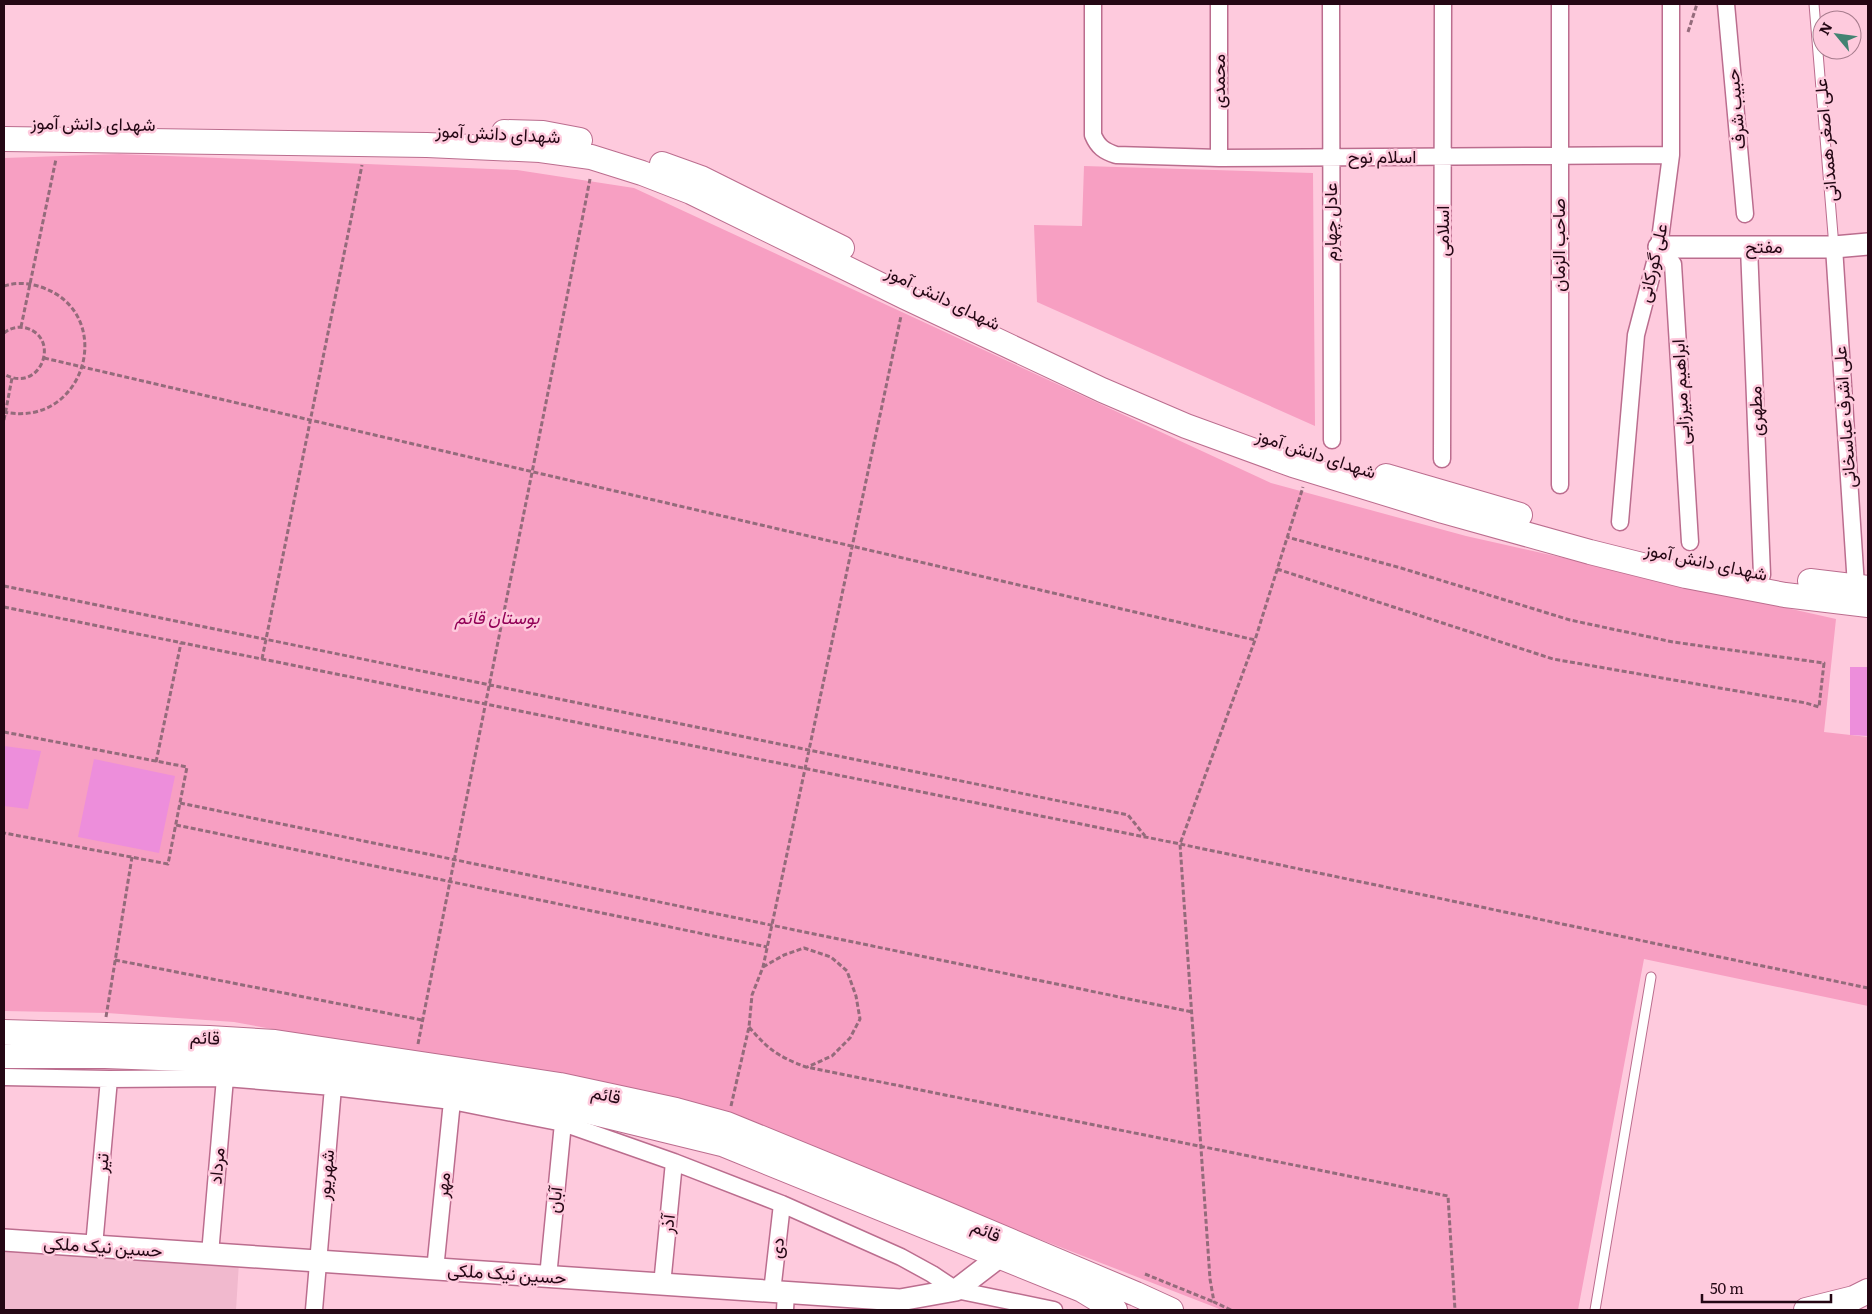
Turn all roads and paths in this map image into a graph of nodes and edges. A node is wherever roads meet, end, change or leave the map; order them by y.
1 (1093, 4) edge
2 (1219, 4) edge
3 (1331, 4) edge
4 (1443, 4) edge
5 (1560, 4) edge
6 (1672, 4) edge
7 (1726, 4) edge
8 (1814, 4) edge
9 (4, 123) edge
10 (4, 139) edge
11 (1671, 155) junction
12 (57, 157) dead end
13 (1330, 157) junction
14 (1443, 157) junction
15 (1558, 157) junction
16 (1218, 158) junction
17 (362, 165) dead end
18 (590, 179) dead end
19 (1745, 214) dead end
20 (1868, 244) edge
21 (1659, 247) junction
22 (1749, 247) junction
23 (1834, 247) junction
24 (30, 283) junction
25 (4, 286) edge
26 (902, 315) dead end
27 (22, 327) junction
28 (4, 333) edge
29 (44, 358) junction
30 (83, 367) junction
31 (4, 374) edge
32 (12, 378) junction
33 (4, 412) edge
34 (4, 420) edge
35 (310, 420) junction
36 (1332, 440) dead end
37 (1442, 459) dead end
38 (533, 472) junction
39 (1560, 485) dead end
40 (1304, 486) dead end
41 (1620, 522) dead end
42 (1287, 537) junction
43 (1690, 542) dead end
44 (852, 546) junction
45 (1277, 570) junction
46 (1761, 583) junction
47 (4, 586) edge
48 (1864, 593) edge
49 (4, 607) edge
50 (266, 640) junction
51 (1255, 640) junction
52 (181, 643) junction
53 (262, 659) junction
54 (489, 685) junction
55 (485, 704) junction
56 (4, 732) edge
57 (809, 750) junction
58 (156, 762) junction
59 (805, 768) junction
60 (180, 803) junction
61 (176, 825) junction
62 (4, 833) edge
63 (1145, 837) junction
64 (1180, 844) junction
65 (132, 857) junction
66 (454, 858) junction
67 (449, 881) junction
68 (772, 925) junction
69 (767, 948) junction
70 (116, 960) junction
71 (763, 966) junction
72 (1651, 977) dead end
73 (1868, 988) edge
74 (1192, 1012) junction
75 (422, 1020) junction
76 (749, 1027) junction
77 (4, 1032) edge
78 (103, 1035) junction
79 (4, 1056) edge
80 (414, 1062) junction
81 (806, 1067) junction
82 (4, 1077) edge
83 (225, 1078) junction
84 (109, 1079) junction
85 (334, 1087) junction
86 (452, 1101) junction
87 (563, 1123) junction
88 (727, 1124) junction
89 (1201, 1146) junction
90 (674, 1162) junction
91 (782, 1204) junction
92 (4, 1240) edge
93 (94, 1246) junction
94 (210, 1254) junction
95 (999, 1257) junction
96 (318, 1262) junction
97 (435, 1270) junction
98 (548, 1277) junction
99 (662, 1285) junction
100 (956, 1290) junction
101 (1868, 1291) edge
102 (781, 1298) edge
103 (900, 1305) edge
104 (314, 1310) edge
105 (1054, 1310) edge
106 (1115, 1310) edge
107 (1171, 1310) edge
108 (1231, 1310) edge
109 (1455, 1310) edge
110 (1595, 1310) edge
111 (1806, 1310) edge

1 - 16 street, اسلام نوح
2 - 16 street, محمدی
3 - 13 street, عادل چهارم
4 - 14 street, اسلامی
5 - 15 street, صاحب الزمان
6 - 11 street, علی گورکانی
7 - 19 street, حبیب شرف
8 - 23 lane, علی اصغر همدانی
9 - 46 main road, شهدای دانش آموز
10 - 46 main road
11 - 15 street, اسلام نوح
11 - 21 street, علی گورکانی
12 - 24 path
13 - 14 street, اسلام نوح
13 - 16 street, اسلام نوح
13 - 36 street, عادل چهارم
14 - 15 street, اسلام نوح
14 - 37 street, اسلامی
15 - 39 street, صاحب الزمان
17 - 35 path
18 - 38 path
20 - 23 street, مفتح
21 - 22 street, مفتح
21 - 41 street, علی گورکانی
21 - 43 street, ابراهیم میرزایی
22 - 23 street, مفتح
22 - 46 street, مطهری
23 - 48 street, علی اشرف عباسخانی
24 - 25 path
24 - 27 path
24 - 30 path
26 - 44 path
27 - 28 path
27 - 29 path
29 - 30 path
29 - 32 path
30 - 33 path
30 - 35 path
31 - 32 path
32 - 33 path
33 - 34 path
35 - 38 path
35 - 50 path
38 - 44 path
38 - 54 path
40 - 42 path
42 - 45 path
42 - 45 path
44 - 51 path
44 - 57 path
45 - 51 path
46 - 48 main road, شهدای دانش آموز
47 - 50 path
49 - 52 path
50 - 53 path
50 - 54 path
51 - 64 path
52 - 53 path
52 - 58 path
53 - 55 path
54 - 55 path
54 - 57 path
55 - 59 path
55 - 66 path
56 - 58 path
57 - 59 path
57 - 63 path
58 - 60 path
59 - 63 path
59 - 68 path
60 - 61 path
60 - 66 path
61 - 65 path
61 - 67 path
62 - 65 path
63 - 64 path
64 - 73 path
64 - 74 path
65 - 70 path
66 - 67 path
66 - 68 path
67 - 69 path
67 - 75 path
68 - 69 path
68 - 74 path
69 - 71 path
70 - 75 path
70 - 78 path
71 - 76 path
71 - 81 path
72 - 110 lane
74 - 89 path
75 - 80 path
76 - 81 path
76 - 88 path
77 - 78 main road, قائم
78 - 80 main road, قائم
79 - 95 main road, قائم
80 - 88 main road, قائم
81 - 89 path
82 - 84 street
83 - 84 street
83 - 85 street
83 - 94 street, مرداد
84 - 93 street, تیر
85 - 86 street
85 - 96 street, شهریور
86 - 87 street
86 - 97 street, مهر
87 - 90 street
87 - 98 street, آبان
88 - 107 main road, قائم
89 - 108 path
89 - 109 path
90 - 91 street
90 - 99 street, آذر
91 - 100 street
91 - 102 street, دی
92 - 93 street, حسین نیک ملکی
93 - 94 street, حسین نیک ملکی
94 - 96 street, حسین نیک ملکی
95 - 100 street, حسین نیک ملکی
95 - 106 main road, قائم
96 - 97 street, حسین نیک ملکی
96 - 104 street, شهریور
97 - 98 street, حسین نیک ملکی
98 - 99 street, حسین نیک ملکی
99 - 102 street, حسین نیک ملکی
100 - 103 street, حسین نیک ملکی
100 - 105 street
101 - 111 main road
102 - 103 street, حسین نیک ملکی

